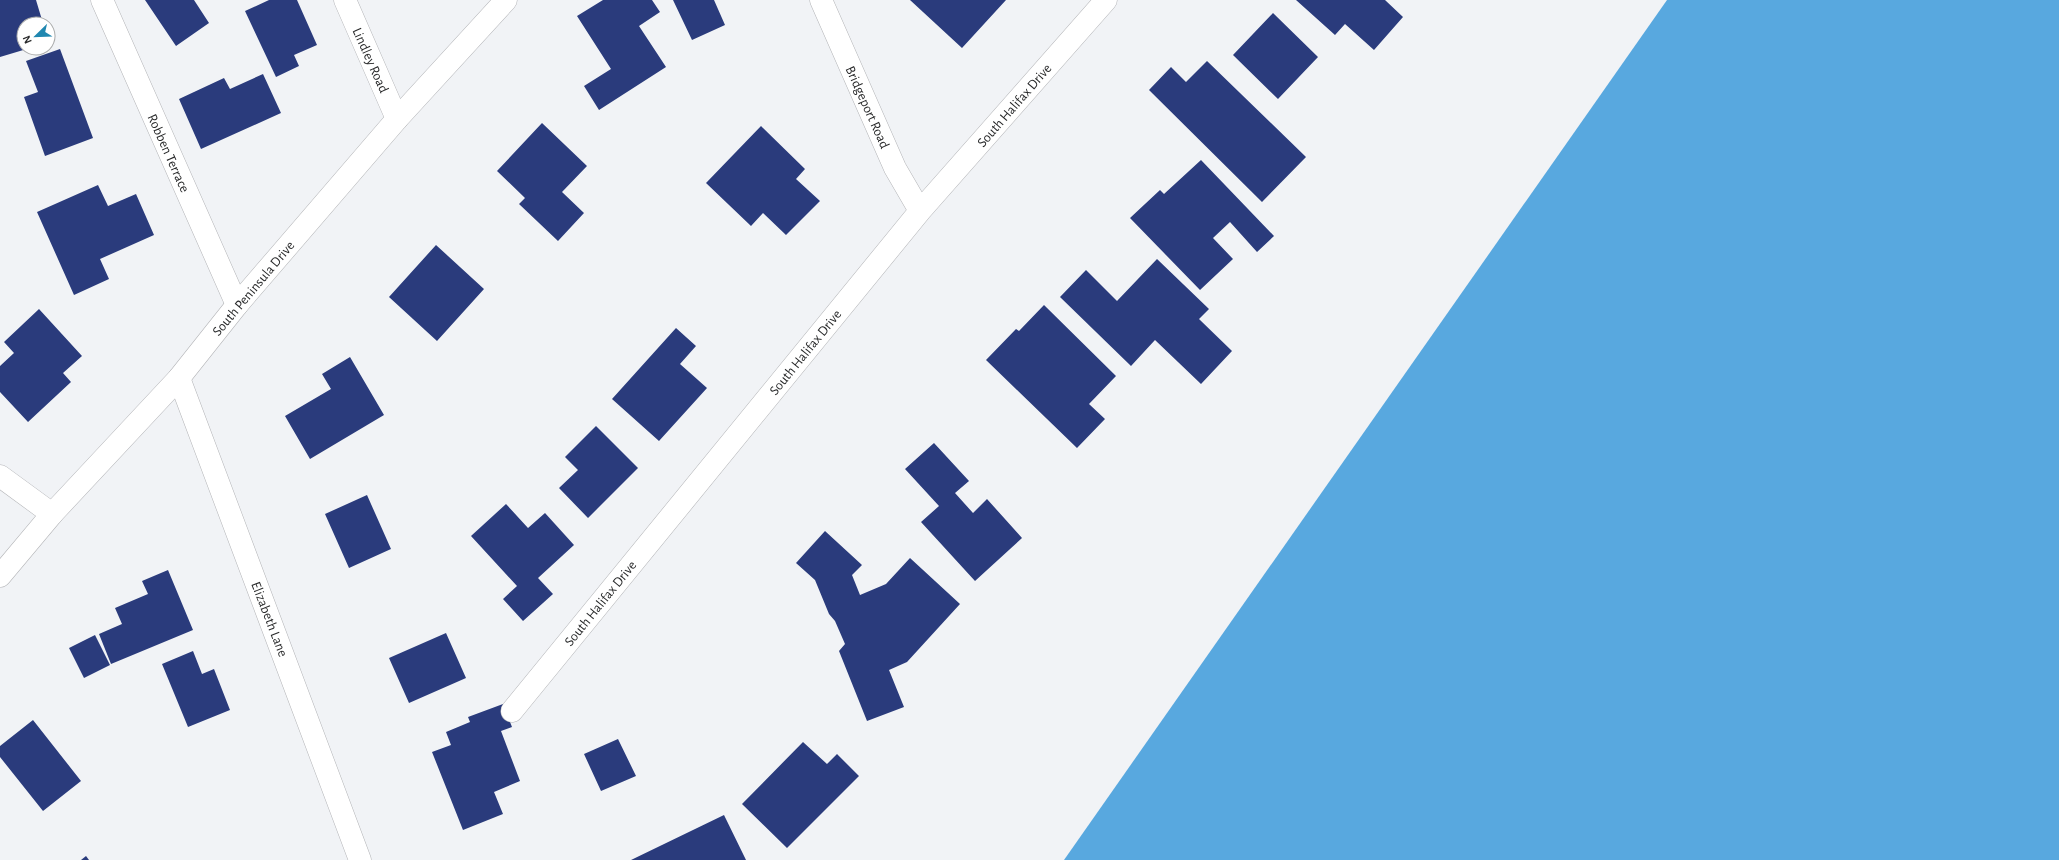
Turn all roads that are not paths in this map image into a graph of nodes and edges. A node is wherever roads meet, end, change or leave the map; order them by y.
1 (102, 0) edge
2 (345, 0) edge
3 (506, 0) edge
4 (821, 0) edge
5 (1106, 0) edge
6 (397, 119) junction
7 (920, 211) junction
8 (237, 305) junction
9 (179, 378) junction
10 (0, 476) edge
11 (52, 514) junction
12 (0, 576) edge
13 (512, 711) dead end
14 (360, 860) edge

1 - 8 street, Robben Terrace
2 - 6 street, Lindley Road
3 - 6 street, South Peninsula Drive
4 - 7 street, Bridgeport Road
5 - 7 street, South Halifax Drive
6 - 8 street, South Peninsula Drive
7 - 13 street, South Halifax Drive
8 - 9 street, South Peninsula Drive
9 - 11 street, South Peninsula Drive
9 - 14 street, Elizabeth Lane
10 - 11 street
11 - 12 street, South Peninsula Drive

